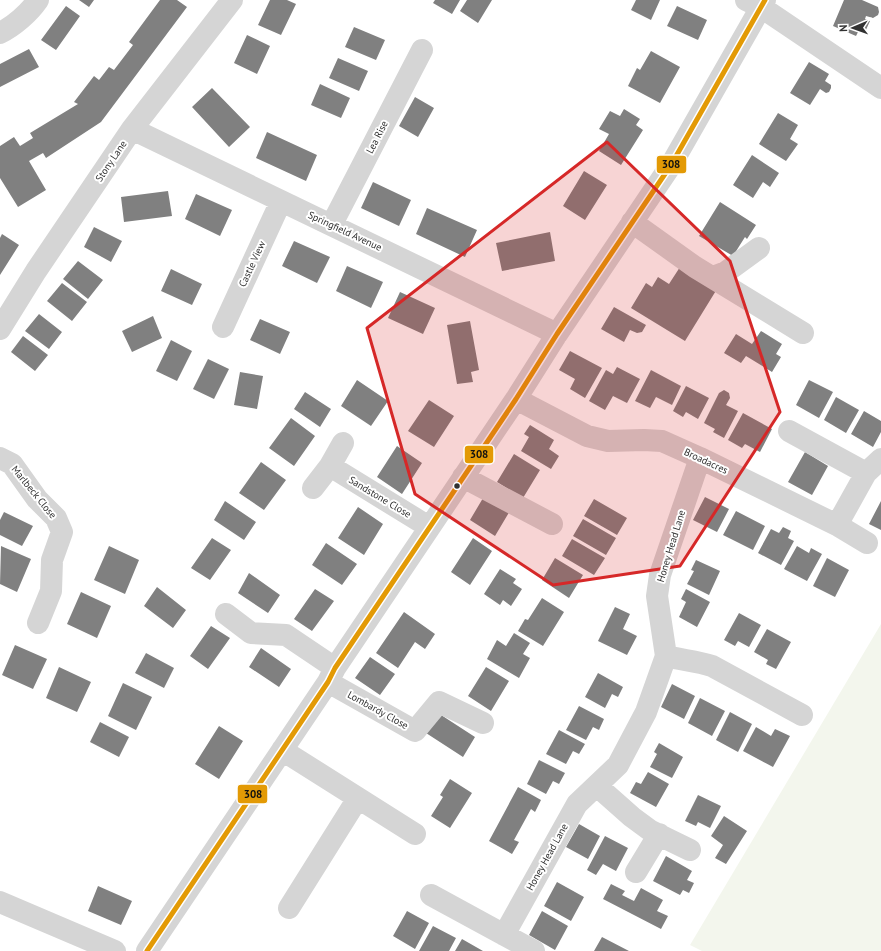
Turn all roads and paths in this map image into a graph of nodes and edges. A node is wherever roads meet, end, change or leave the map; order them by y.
1 (38, 0) edge
2 (232, 0) edge
3 (757, 2) edge
4 (0, 33) edge
5 (422, 50) dead end
6 (881, 88) edge
7 (132, 129) junction
8 (281, 201) junction
9 (632, 222) junction
10 (332, 224) junction
11 (759, 248) dead end
12 (713, 277) junction
13 (223, 327) dead end
14 (0, 329) edge
15 (804, 333) dead end
16 (557, 334) junction
17 (516, 399) junction
18 (790, 431) dead end
19 (343, 443) dead end
20 (0, 458) edge
21 (700, 458) junction
22 (330, 466) junction
23 (873, 466) edge
24 (464, 477) junction
25 (313, 488) dead end
26 (552, 524) dead end
27 (837, 525) junction
28 (430, 527) junction
29 (866, 543) dead end
30 (226, 614) dead end
31 (38, 623) dead end
32 (666, 656) junction
33 (332, 675) junction
34 (802, 716) dead end
35 (483, 723) dead end
36 (282, 750) junction
37 (597, 786) junction
38 (358, 798) junction
39 (415, 834) dead end
40 (659, 834) junction
41 (690, 850) dead end
42 (636, 872) dead end
43 (431, 895) dead end
44 (0, 902) edge
45 (289, 908) dead end
46 (504, 935) junction
47 (115, 951) edge
48 (147, 951) edge
49 (534, 951) edge

1 - 4 street
2 - 7 street, Stony Lane
3 - 6 street
3 - 9 street
5 - 10 street, Lea Rise
7 - 8 street, Springfield Avenue
7 - 14 street, Stony Lane
8 - 10 street, Springfield Avenue
8 - 13 street, Castle View
9 - 12 street
9 - 16 street
10 - 16 street, Springfield Avenue
11 - 12 street
12 - 15 street
16 - 17 street
17 - 21 street, Broadacres
17 - 24 street
18 - 23 street
19 - 22 street
20 - 31 street, Marlbeck Close
21 - 27 street, Broadacres
21 - 32 street, Honey Head Lane
22 - 25 street
22 - 28 street, Sandstone Close
23 - 27 street
24 - 26 street
24 - 28 street
27 - 29 street, Broadacres
28 - 33 street
30 - 33 street
32 - 34 street
32 - 37 street, Honey Head Lane
33 - 35 street, Lombardy Close
33 - 36 street
36 - 38 street
36 - 48 street
37 - 40 street
37 - 46 street, Honey Head Lane
38 - 39 street
38 - 45 street
40 - 41 street
40 - 42 street
43 - 46 street
44 - 47 street
46 - 49 street

